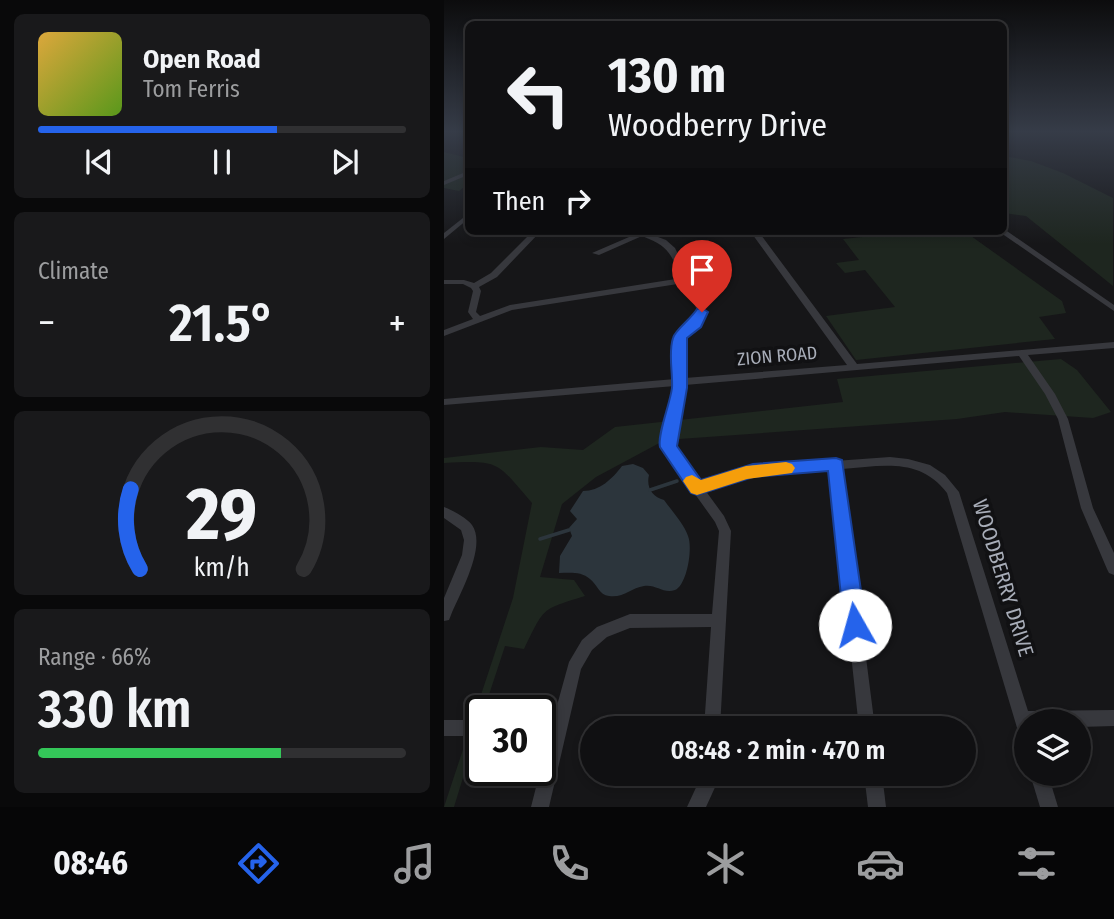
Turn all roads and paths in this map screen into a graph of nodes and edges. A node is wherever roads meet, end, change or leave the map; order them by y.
1 (465, 174) edge
2 (444, 183) edge
3 (465, 219) edge
4 (1007, 233) edge
5 (533, 235) edge
6 (635, 235) edge
7 (644, 235) edge
8 (757, 235) edge
9 (444, 237) edge
10 (596, 253) dead end
11 (687, 280) junction
12 (444, 282) edge
13 (475, 286) junction
14 (1114, 309) edge
15 (478, 318) junction
16 (444, 333) edge
17 (1113, 346) edge
18 (1021, 352) junction
19 (854, 367) junction
20 (680, 382) junction
21 (444, 402) edge
22 (836, 464) junction
23 (697, 488) junction
24 (444, 512) edge
25 (1114, 569) edge
26 (444, 615) edge
27 (720, 620) junction
28 (1018, 709) edge
29 (713, 716) edge
30 (866, 716) edge
31 (1114, 718) edge
32 (1091, 720) edge
33 (444, 728) edge
34 (465, 728) edge
35 (559, 728) joint
36 (706, 786) edge
37 (874, 786) edge
38 (1043, 786) edge
39 (540, 807) edge
40 (696, 807) edge
41 (877, 807) edge
42 (1049, 807) edge

1 - 2 street
3 - 9 street
4 - 14 street
5 - 13 street
6 - 10 street
7 - 11 street
8 - 19 street
11 - 15 street
11 - 20 street
12 - 13 street
13 - 15 street
15 - 16 street
17 - 18 street, ZION ROAD
18 - 19 street, ZION ROAD
18 - 25 street
19 - 20 street, ZION ROAD
20 - 21 street, ZION ROAD
20 - 23 street
22 - 23 street, WOODBERRY DRIVE
22 - 28 street, WOODBERRY DRIVE
22 - 30 street
23 - 27 street
24 - 26 street
27 - 29 street
27 - 35 street
31 - 32 street
33 - 34 street
35 - 39 street
36 - 40 street
37 - 41 street
38 - 42 street

